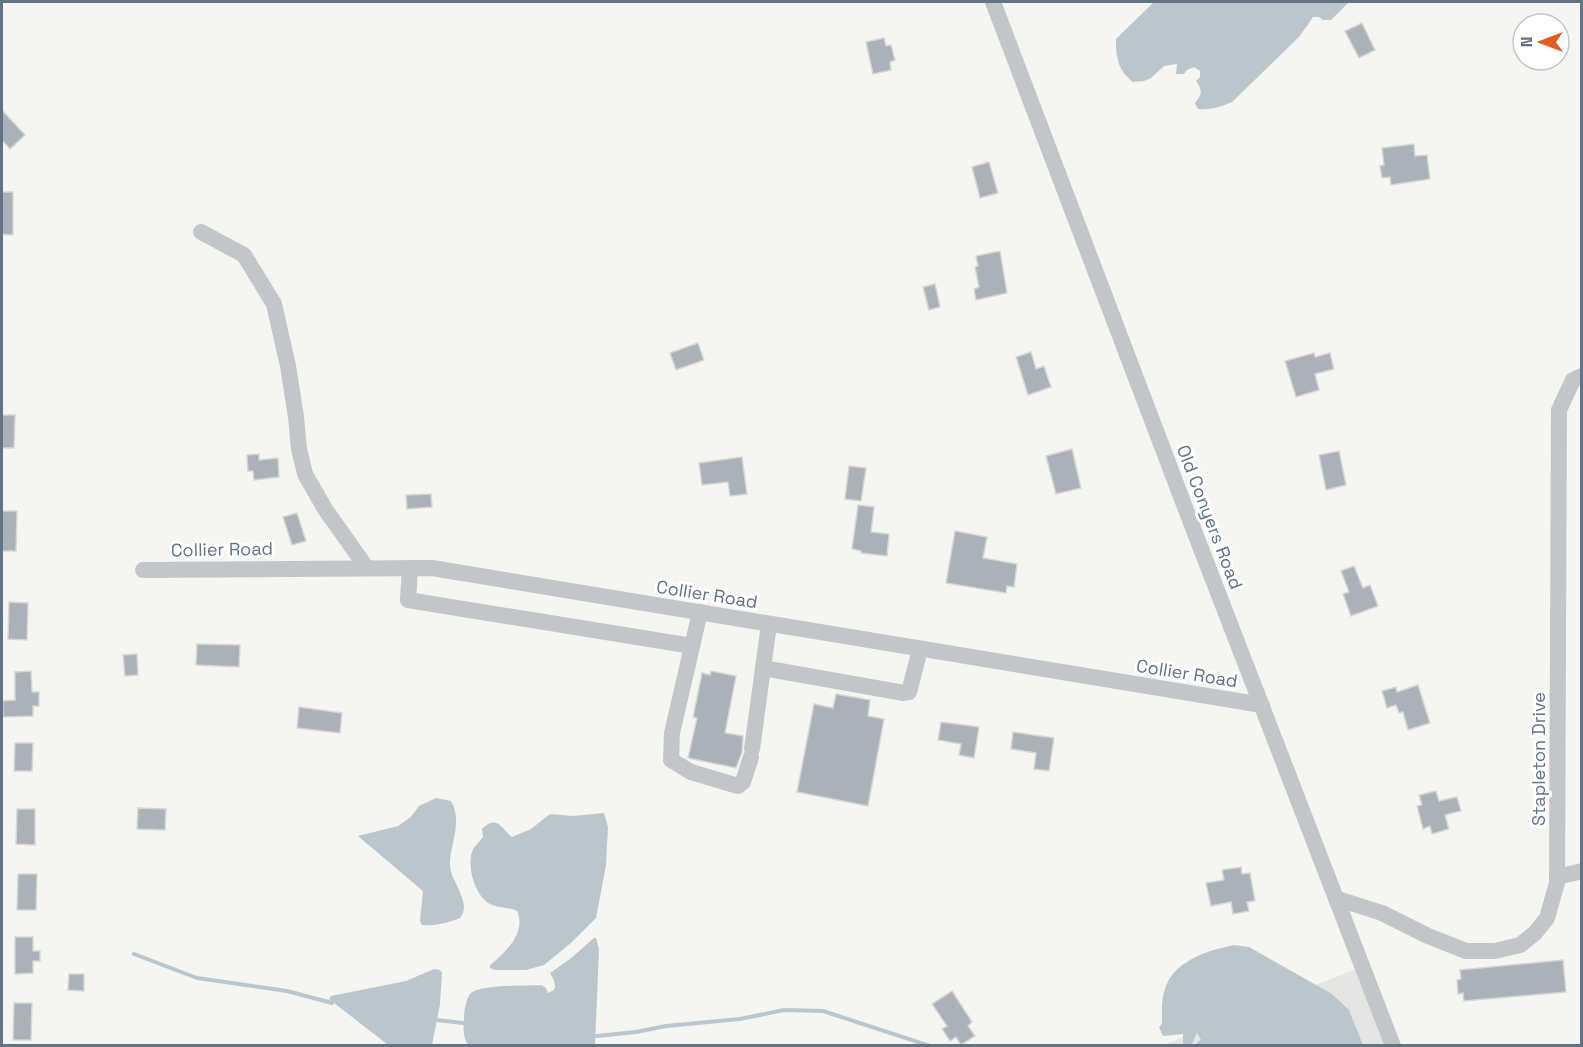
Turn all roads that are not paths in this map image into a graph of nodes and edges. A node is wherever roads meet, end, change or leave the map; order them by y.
1 (993, 2) edge
2 (201, 232) dead end
3 (1581, 376) edge
4 (366, 567) junction
5 (410, 568) junction
6 (143, 570) dead end
7 (700, 612) junction
8 (769, 624) junction
9 (692, 646) junction
10 (920, 649) junction
11 (763, 668) junction
12 (1262, 705) junction
13 (1581, 871) edge
14 (1557, 877) junction
15 (1338, 899) junction
16 (1393, 1046) edge

1 - 12 street, Old Conyers Road
2 - 4 street
3 - 14 street, Stapleton Drive
4 - 5 street, Collier Road
4 - 6 street, Collier Road
5 - 7 street, Collier Road
5 - 9 street
7 - 8 street, Collier Road
7 - 9 street
8 - 10 street, Collier Road
8 - 11 street
9 - 11 street
10 - 11 street
10 - 12 street, Collier Road
12 - 15 street, Old Conyers Road
13 - 14 street
14 - 15 street, Stapleton Drive
15 - 16 street, Old Conyers Road

